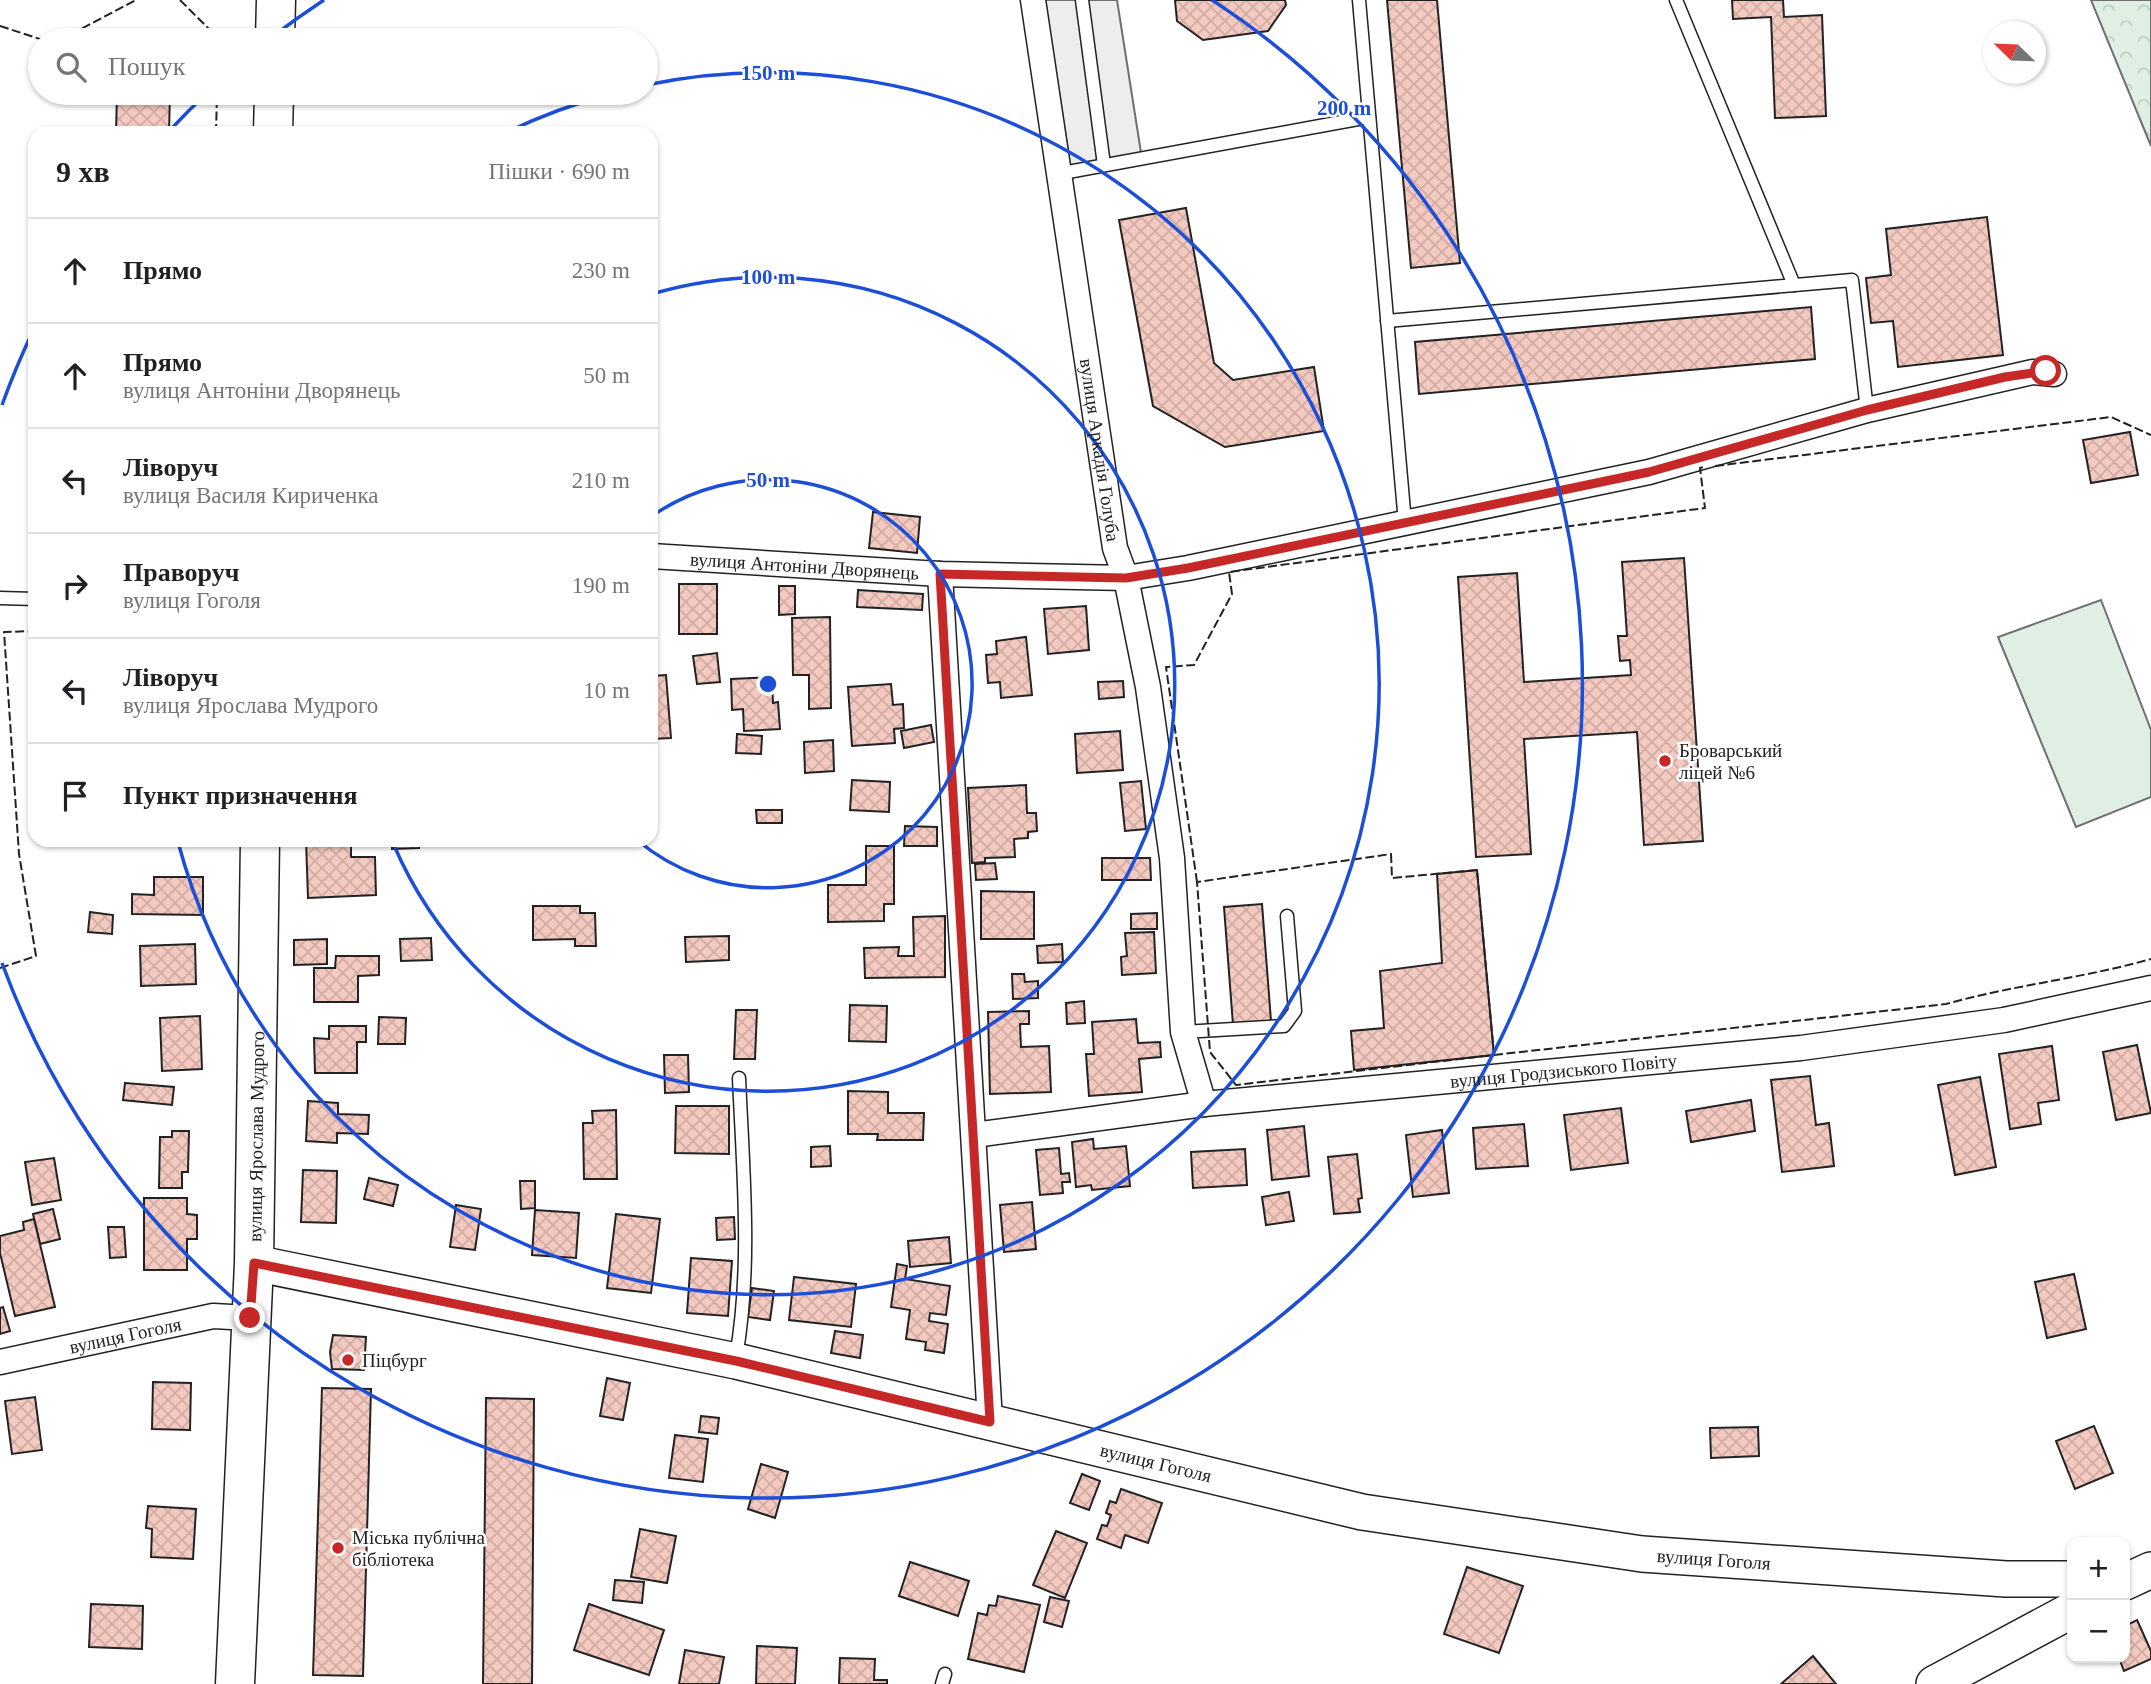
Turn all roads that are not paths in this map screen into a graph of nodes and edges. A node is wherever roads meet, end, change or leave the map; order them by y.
1 (276, 0) edge
2 (1033, 0) edge
3 (1082, 0) edge
4 (1359, 0) edge
5 (1676, 0) edge
6 (275, 28) edge
7 (274, 105) edge
8 (1369, 117) junction
9 (273, 126) edge
10 (1104, 165) junction
11 (1057, 174) junction
12 (1794, 285) junction
13 (1387, 321) junction
14 (2054, 374) dead end
15 (1867, 410) junction
16 (1405, 523) junction
17 (658, 556) edge
18 (940, 574) junction
19 (1126, 578) junction
20 (0, 598) edge
21 (28, 599) edge
22 (260, 847) edge
23 (1287, 916) dead end
24 (2151, 988) edge
25 (1183, 1032) junction
26 (739, 1078) dead end
27 (1204, 1104) junction
28 (974, 1135) junction
29 (254, 1263) junction
30 (250, 1318) junction
31 (736, 1361) junction
32 (0, 1362) edge
33 (990, 1422) junction
34 (2067, 1579) edge
35 (2067, 1613) edge
36 (235, 1684) edge
37 (1934, 1684) edge

1 - 6 main road
2 - 11 street, вулиця Аркадія Голуба
3 - 10 lane
4 - 8 lane
5 - 12 lane
7 - 9 main road
8 - 10 lane
8 - 13 lane
10 - 11 lane
11 - 19 street, вулиця Аркадія Голуба
12 - 13 lane
12 - 15 lane
13 - 16 lane
14 - 15 street, вулиця Антоніни Дворянець
15 - 16 street, вулиця Антоніни Дворянець
16 - 19 street, вулиця Антоніни Дворянець
17 - 18 street, вулиця Антоніни Дворянець
18 - 19 street, вулиця Антоніни Дворянець
18 - 28 street
19 - 25 street, вулиця Аркадія Голуба
20 - 21 lane
22 - 29 main road, вулиця Ярослава Мудрого
23 - 25 lane
24 - 27 street, вулиця Гродзиського Повіту
25 - 27 street, вулиця Аркадія Голуба
26 - 31 lane
27 - 28 street, вулиця Гродзиського Повіту
28 - 33 street
29 - 30 main road, вулиця Ярослава Мудрого
29 - 31 street, вулиця Гоголя
30 - 32 street, вулиця Гоголя
30 - 36 main road, вулиця Ярослава Мудрого
31 - 33 street, вулиця Гоголя
33 - 34 street, вулиця Гоголя
35 - 37 street

